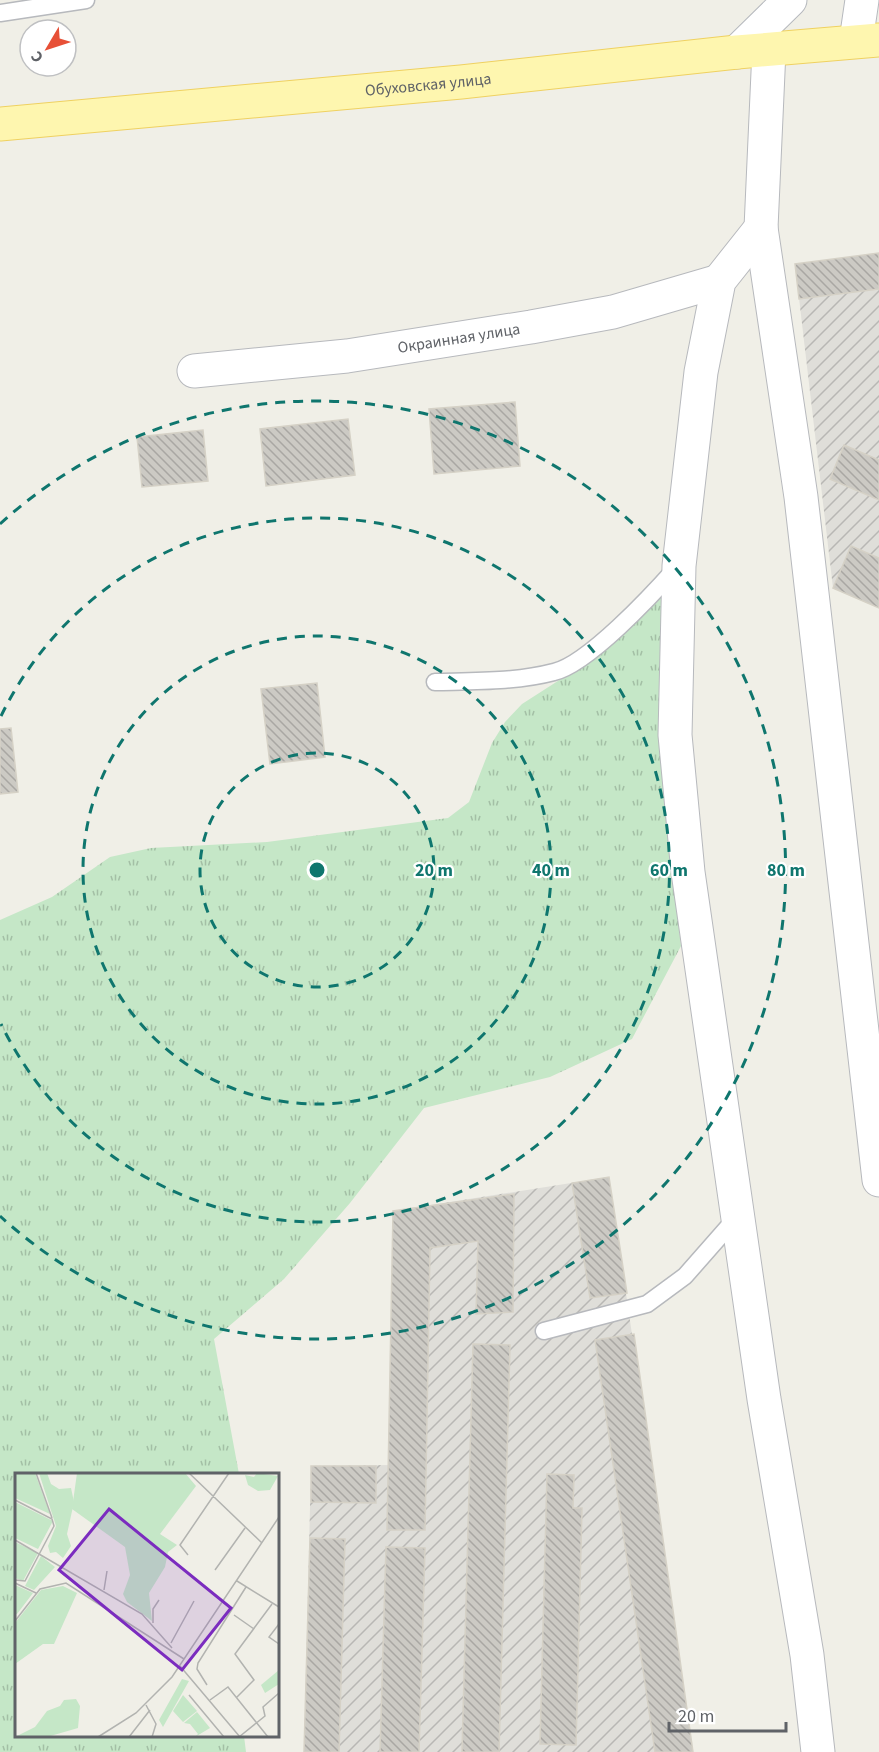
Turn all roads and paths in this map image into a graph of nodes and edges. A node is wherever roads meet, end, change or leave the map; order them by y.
1 (86, 0) edge
2 (790, 0) edge
3 (862, 0) edge
4 (0, 13) edge
5 (868, 41) edge
6 (769, 50) junction
7 (737, 52) junction
8 (0, 124) edge
9 (761, 228) junction
10 (719, 282) junction
11 (194, 371) dead end
12 (679, 566) junction
13 (435, 682) dead end
14 (876, 1122) edge
15 (879, 1180) edge
16 (739, 1215) junction
17 (544, 1331) dead end
18 (818, 1752) edge

1 - 4 lane
2 - 7 street
3 - 5 street
5 - 6 main road, Обуховская улица
6 - 7 main road, Обуховская улица
6 - 9 street
7 - 8 main road, Обуховская улица
9 - 10 street
9 - 14 street
10 - 11 street, Окраинная улица
10 - 12 street
12 - 13 lane
12 - 16 street
14 - 15 street
16 - 17 lane
16 - 18 street

